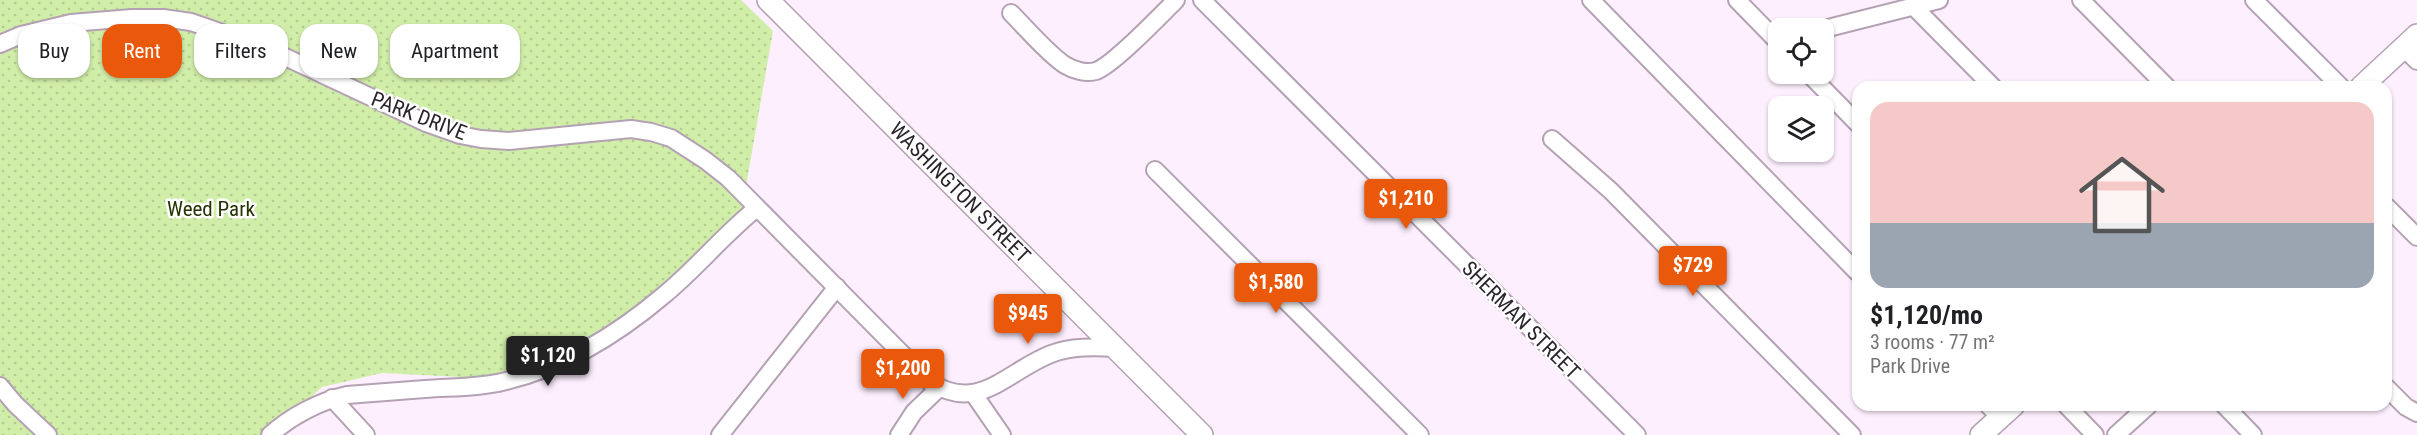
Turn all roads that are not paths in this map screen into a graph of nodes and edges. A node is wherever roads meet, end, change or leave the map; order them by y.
1 (768, 0) edge
2 (1176, 0) edge
3 (1202, 0) edge
4 (1591, 0) edge
5 (1737, 0) edge
6 (1939, 0) edge
7 (2081, 0) edge
8 (2254, 0) edge
9 (1914, 7) junction
10 (1011, 13) dead end
11 (1834, 27) edge
12 (1768, 31) edge
13 (0, 44) edge
14 (2412, 48) edge
15 (1987, 81) edge
16 (2161, 81) edge
17 (2335, 81) edge
18 (2369, 81) edge
19 (1819, 84) edge
20 (1852, 117) edge
21 (1552, 139) dead end
22 (1155, 170) dead end
23 (757, 208) junction
24 (2392, 218) edge
25 (2417, 237) edge
26 (1852, 267) edge
27 (837, 287) junction
28 (1116, 348) junction
29 (0, 386) edge
30 (939, 388) junction
31 (974, 393) junction
32 (2392, 393) edge
33 (332, 398) junction
34 (1999, 411) edge
35 (2073, 411) edge
36 (2142, 411) edge
37 (2230, 411) edge
38 (2417, 413) edge
39 (39, 432) edge
40 (270, 433) edge
41 (366, 435) edge
42 (720, 435) edge
43 (899, 435) edge
44 (1002, 435) edge
45 (1202, 435) edge
46 (1420, 435) edge
47 (1636, 435) edge
48 (1852, 435) edge
49 (1981, 435) edge
50 (2095, 435) edge
51 (2116, 435) edge
52 (2253, 435) edge

1 - 28 main road, WASHINGTON STREET
2 - 10 street
3 - 47 street, SHERMAN STREET
4 - 26 street
5 - 12 street
6 - 9 street
7 - 16 street
8 - 17 street
9 - 11 street
9 - 15 street
13 - 23 street, PARK DRIVE
14 - 18 main road
19 - 20 street
21 - 48 street
22 - 46 street
23 - 27 street, PARK DRIVE
23 - 33 street
24 - 25 street
27 - 30 street, PARK DRIVE
27 - 42 street
28 - 31 street
28 - 45 main road, WASHINGTON STREET
29 - 39 street
30 - 31 street
30 - 43 street
31 - 44 street
32 - 38 street
33 - 40 street
33 - 41 street
34 - 49 main road
35 - 50 street
36 - 51 street
37 - 52 street

